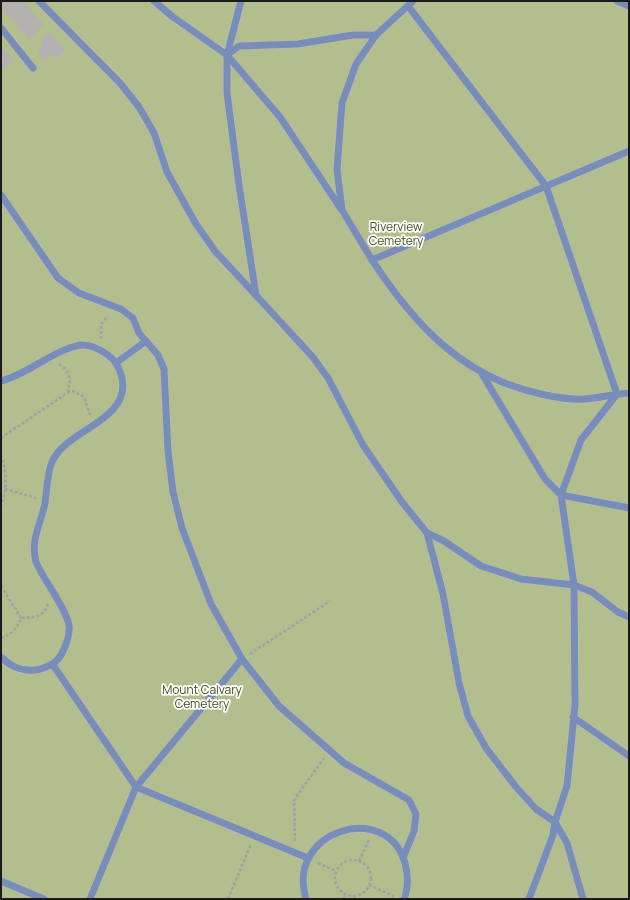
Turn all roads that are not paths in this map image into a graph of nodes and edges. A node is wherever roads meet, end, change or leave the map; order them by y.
1 (39, 1) edge
2 (154, 1) edge
3 (241, 1) edge
4 (617, 1) edge
5 (411, 3) edge
6 (629, 6) edge
7 (1, 28) edge
8 (376, 35) junction
9 (227, 55) junction
10 (33, 68) dead end
11 (629, 151) edge
12 (546, 186) junction
13 (1, 195) edge
14 (342, 210) junction
15 (372, 260) junction
16 (256, 296) junction
17 (146, 341) junction
18 (116, 363) junction
19 (482, 374) junction
20 (1, 382) edge
21 (629, 393) edge
22 (617, 394) junction
23 (560, 495) junction
24 (629, 508) edge
25 (427, 533) junction
26 (574, 585) junction
27 (629, 617) edge
28 (1, 657) edge
29 (242, 659) junction
30 (53, 666) junction
31 (573, 717) junction
32 (629, 756) edge
33 (136, 787) junction
34 (555, 822) junction
35 (308, 858) junction
36 (403, 858) junction
37 (1, 880) edge
38 (44, 899) edge
39 (90, 899) edge
40 (306, 899) edge
41 (404, 899) edge
42 (529, 899) edge
43 (582, 899) edge

1 - 16 lane
2 - 9 lane
3 - 9 lane
4 - 6 lane
5 - 8 lane
5 - 12 lane
7 - 10 lane
8 - 9 lane
8 - 14 lane
9 - 14 lane
9 - 16 lane
11 - 12 lane
12 - 15 lane
12 - 22 lane
13 - 17 lane
14 - 15 lane
15 - 19 lane
16 - 25 lane
17 - 18 lane
17 - 29 lane
18 - 20 lane
18 - 30 lane
19 - 22 lane
19 - 23 lane
21 - 22 lane
22 - 23 lane
23 - 24 lane
23 - 26 lane
25 - 26 lane
25 - 34 lane
26 - 27 lane
26 - 31 lane
28 - 30 lane
29 - 33 lane
29 - 36 lane
30 - 33 lane
31 - 32 lane
31 - 34 lane
33 - 35 lane
33 - 39 lane
34 - 42 lane
34 - 43 lane
35 - 36 lane
35 - 40 lane
36 - 41 lane
37 - 38 lane

